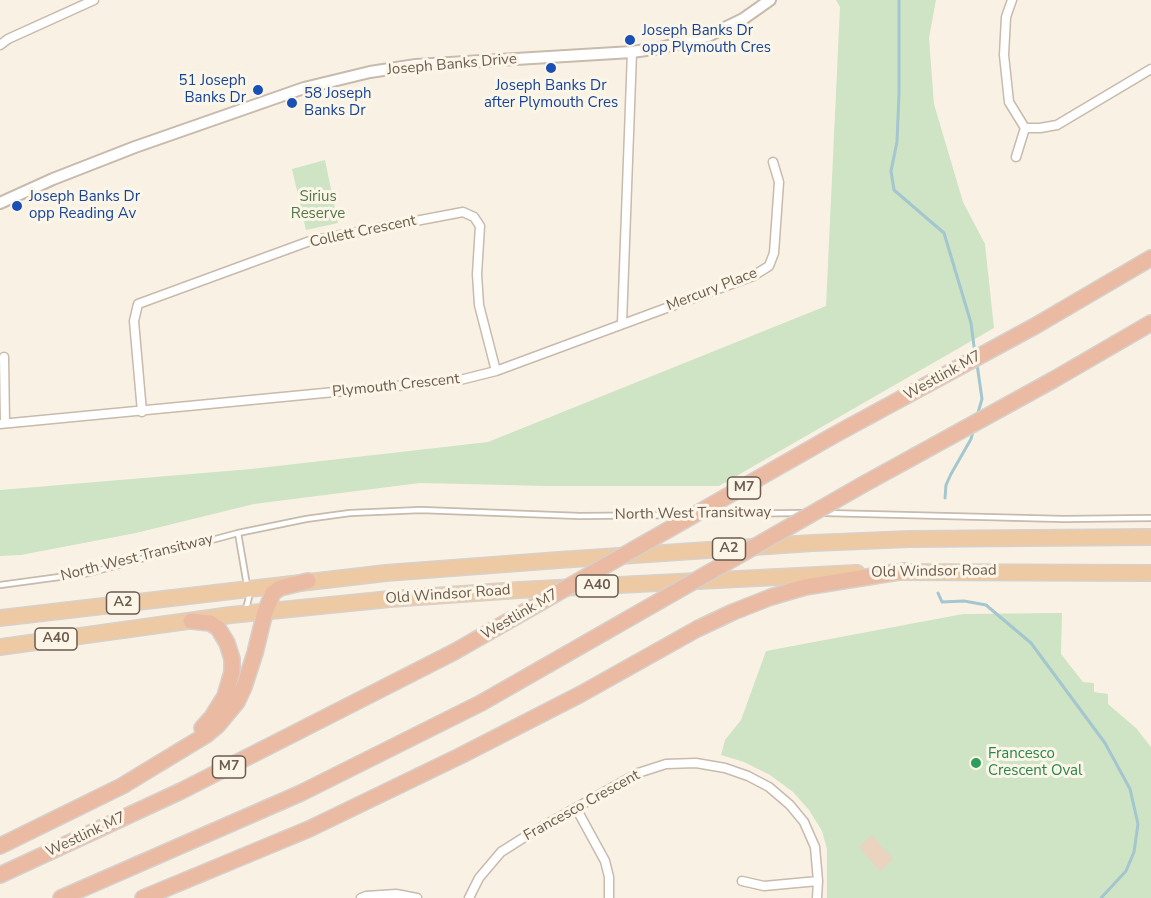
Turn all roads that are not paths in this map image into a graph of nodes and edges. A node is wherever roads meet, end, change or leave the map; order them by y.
1 (94, 0) edge
2 (770, 0) edge
3 (1012, 0) edge
4 (0, 45) edge
5 (632, 52) junction
6 (1151, 69) edge
7 (1025, 128) junction
8 (1016, 157) dead end
9 (773, 162) dead end
10 (0, 203) edge
11 (1151, 258) edge
12 (622, 323) junction
13 (1151, 323) edge
14 (4, 357) dead end
15 (496, 371) junction
16 (142, 412) junction
17 (2, 424) edge
18 (1151, 518) edge
19 (238, 533) junction
20 (1151, 537) edge
21 (906, 571) junction
22 (1151, 573) edge
23 (309, 581) junction
24 (0, 585) edge
25 (246, 588) junction
26 (265, 612) junction
27 (242, 614) junction
28 (0, 618) edge
29 (191, 621) junction
30 (0, 647) edge
31 (122, 786) junction
32 (576, 808) junction
33 (0, 846) edge
34 (0, 875) edge
35 (742, 881) dead end
36 (818, 881) junction
37 (61, 898) edge
38 (143, 898) edge
39 (361, 898) edge
40 (417, 898) edge
41 (468, 898) edge
42 (609, 898) edge
43 (817, 898) edge

1 - 4 street
2 - 5 street, Joseph Banks Drive
3 - 7 street
5 - 10 street, Joseph Banks Drive
5 - 12 street
6 - 7 street
7 - 8 street
9 - 12 street, Mercury Place
11 - 34 highway, Westlink M7 / M7, bridge
12 - 15 street, Plymouth Crescent
13 - 37 highway, bridge
14 - 17 street
15 - 16 street, Plymouth Crescent
15 - 16 street, Collett Crescent
16 - 17 street, Plymouth Crescent
18 - 19 lane, North West Transitway
19 - 24 lane, North West Transitway
19 - 25 lane
20 - 23 highway, Old Windsor Road / A2
21 - 22 highway, Old Windsor Road
21 - 26 highway, Old Windsor Road / A40
21 - 38 highway
23 - 25 highway, Old Windsor Road / A2
23 - 26 highway
25 - 27 lane
25 - 28 highway, Old Windsor Road / A2
26 - 27 highway, Old Windsor Road / A40
26 - 31 highway
27 - 29 highway, Old Windsor Road / A40
29 - 30 highway, Old Windsor Road / A40
29 - 31 highway
31 - 33 highway
32 - 36 street, Francesco Crescent
32 - 41 street, Francesco Crescent
32 - 42 street
35 - 36 street
36 - 43 street, Francesco Crescent
39 - 40 street

